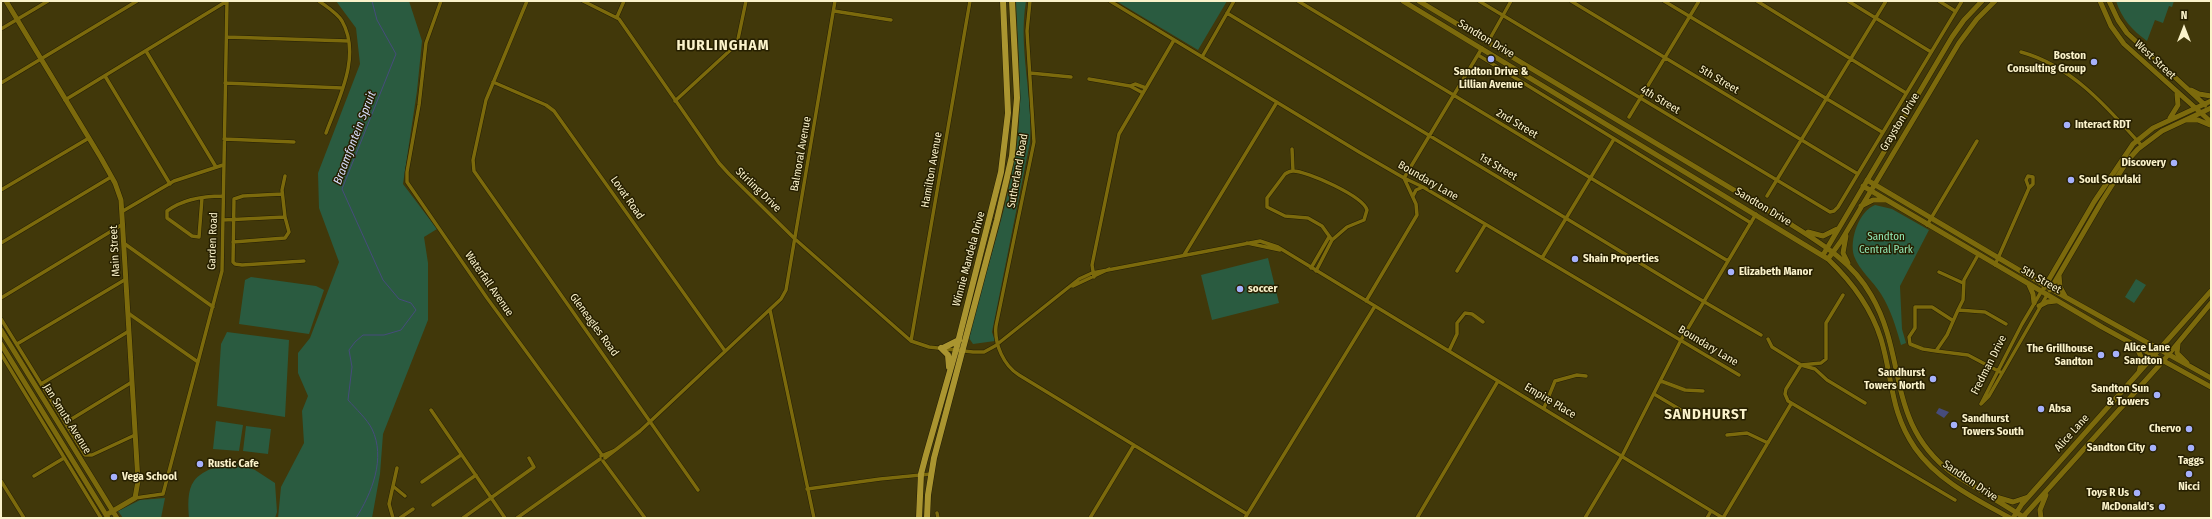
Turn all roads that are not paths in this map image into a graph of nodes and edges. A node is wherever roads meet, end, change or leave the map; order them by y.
1 (6, 1) edge
2 (48, 1) edge
3 (137, 1) edge
4 (227, 1) edge
5 (319, 1) edge
6 (442, 1) edge
7 (527, 1) edge
8 (583, 1) edge
9 (624, 1) edge
10 (746, 1) edge
11 (835, 1) edge
12 (970, 1) edge
13 (1003, 1) edge
14 (1012, 1) edge
15 (1030, 1) edge
16 (1110, 1) edge
17 (1234, 1) edge
18 (1298, 1) edge
19 (1403, 1) edge
20 (1419, 1) edge
21 (1479, 1) edge
22 (1511, 1) edge
23 (1572, 1) edge
24 (1664, 1) edge
25 (1699, 1) edge
26 (1756, 1) edge
27 (1848, 1) edge
28 (1886, 1) edge
29 (1939, 1) edge
30 (1962, 1) edge
31 (1982, 1) edge
32 (1995, 1) edge
33 (2100, 1) edge
34 (2109, 1) edge
35 (834, 11) junction
36 (1955, 11) junction
37 (1227, 13) junction
38 (1503, 15) junction
39 (1690, 16) junction
40 (617, 17) junction
41 (1876, 18) junction
42 (17, 19) junction
43 (891, 20) dead end
44 (1, 29) edge
45 (227, 37) junction
46 (1174, 40) junction
47 (348, 41) junction
48 (1488, 42) junction
49 (1482, 48) junction
50 (146, 51) junction
51 (1931, 52) junction
52 (2021, 52) dead end
53 (1478, 55) junction
54 (1202, 57) junction
55 (42, 58) junction
56 (1665, 58) junction
57 (1851, 58) junction
58 (1030, 73) junction
59 (105, 76) junction
60 (1071, 77) dead end
61 (1089, 79) dead end
62 (2178, 81) junction
63 (493, 82) junction
64 (1, 83) edge
65 (225, 83) junction
66 (1130, 86) junction
67 (342, 88) junction
68 (1146, 88) junction
69 (1143, 92) junction
70 (1906, 93) junction
71 (2176, 93) junction
72 (1453, 95) junction
73 (2211, 96) edge
74 (1640, 98) junction
75 (65, 100) junction
76 (1827, 100) junction
77 (676, 101) junction
78 (2211, 101) edge
79 (1277, 102) junction
80 (2204, 104) junction
81 (2194, 108) junction
82 (2210, 109) edge
83 (2200, 113) junction
84 (1629, 117) dead end
85 (2168, 120) junction
86 (2183, 121) junction
87 (2211, 124) edge
88 (1882, 132) junction
89 (326, 133) dead end
90 (1430, 136) junction
91 (89, 138) junction
92 (224, 139) junction
93 (1614, 139) junction
94 (2137, 140) junction
95 (1802, 141) junction
96 (1977, 141) dead end
97 (294, 142) dead end
98 (2141, 146) junction
99 (1292, 149) dead end
100 (223, 164) junction
101 (216, 167) junction
102 (1293, 171) junction
103 (1858, 174) junction
104 (285, 176) dead end
105 (112, 177) junction
106 (1404, 178) junction
107 (1591, 179) junction
108 (1867, 180) junction
109 (1776, 181) junction
110 (170, 184) junction
111 (1874, 184) junction
112 (1864, 186) junction
113 (1423, 187) junction
114 (2029, 188) dead end
115 (1, 190) edge
116 (1870, 190) junction
117 (282, 194) junction
118 (223, 196) junction
119 (1413, 196) junction
120 (1767, 196) dead end
121 (202, 198) junction
122 (1892, 203) junction
123 (1860, 207) junction
124 (123, 211) junction
125 (1756, 214) junction
126 (285, 217) junction
127 (1932, 218) junction
128 (1566, 219) junction
129 (223, 220) junction
130 (232, 220) junction
131 (1852, 221) junction
132 (1787, 222) junction
133 (1751, 223) junction
134 (124, 224) junction
135 (1485, 225) junction
136 (1928, 225) junction
137 (1839, 228) junction
138 (795, 239) junction
139 (1331, 239) junction
140 (233, 242) junction
141 (1, 243) edge
142 (125, 244) junction
143 (1828, 248) junction
144 (1834, 252) junction
145 (1184, 255) junction
146 (1823, 255) junction
147 (1978, 255) junction
148 (1542, 258) junction
149 (1999, 258) junction
150 (1828, 259) junction
151 (1728, 261) junction
152 (304, 262) dead end
153 (1995, 265) junction
154 (1311, 268) junction
155 (1850, 268) junction
156 (1316, 270) junction
157 (1457, 271) dead end
158 (2061, 271) junction
159 (1939, 272) dead end
160 (1093, 275) junction
161 (126, 279) junction
162 (1963, 283) junction
163 (2029, 285) junction
164 (2045, 286) junction
165 (2051, 289) junction
166 (2211, 291) edge
167 (2042, 292) junction
168 (1843, 295) dead end
169 (2047, 295) junction
170 (2066, 297) junction
171 (1, 298) edge
172 (2057, 300) junction
173 (1366, 301) junction
174 (1703, 301) junction
175 (2034, 303) junction
176 (2211, 303) edge
177 (1374, 306) junction
178 (2039, 306) junction
179 (213, 307) junction
180 (770, 310) junction
181 (1958, 310) junction
182 (128, 312) junction
183 (1, 319) edge
184 (1952, 320) junction
185 (1483, 322) dead end
186 (2006, 324) dead end
187 (1, 330) edge
188 (129, 331) junction
189 (2184, 334) junction
190 (1761, 335) dead end
191 (1768, 339) dead end
192 (959, 340) junction
193 (1681, 340) junction
194 (911, 341) junction
195 (999, 342) junction
196 (1, 344) edge
197 (17, 344) junction
198 (2137, 347) junction
199 (942, 348) junction
200 (956, 350) junction
201 (2159, 350) junction
202 (725, 351) junction
203 (963, 351) junction
204 (1449, 351) junction
205 (1936, 351) junction
206 (1, 354) edge
207 (2168, 355) junction
208 (2154, 356) junction
209 (2002, 361) junction
210 (2163, 361) junction
211 (198, 362) junction
212 (1801, 365) junction
213 (1989, 366) junction
214 (1997, 371) junction
215 (2199, 372) junction
216 (949, 373) junction
217 (2002, 373) junction
218 (1739, 375) dead end
219 (1586, 376) dead end
220 (2137, 377) junction
221 (2211, 378) edge
222 (1498, 380) junction
223 (1661, 381) junction
224 (1991, 381) junction
225 (132, 382) junction
226 (41, 384) junction
227 (1996, 384) junction
228 (2211, 387) edge
229 (1703, 391) dead end
230 (1654, 394) junction
231 (1865, 403) dead end
232 (1791, 404) junction
233 (1544, 408) junction
234 (432, 410) dead end
235 (1691, 416) dead end
236 (652, 421) junction
237 (65, 424) junction
238 (135, 435) junction
239 (1728, 435) dead end
240 (1768, 443) junction
241 (1134, 445) junction
242 (461, 455) junction
243 (1622, 456) junction
244 (64, 458) junction
245 (529, 458) dead end
246 (603, 458) junction
247 (397, 468) dead end
248 (921, 474) junction
249 (931, 474) junction
250 (476, 475) junction
251 (34, 476) dead end
252 (1, 481) edge
253 (422, 482) dead end
254 (2052, 486) junction
255 (394, 487) junction
256 (1973, 487) junction
257 (808, 489) junction
258 (698, 490) dead end
259 (405, 496) dead end
260 (2029, 497) junction
261 (135, 498) junction
262 (491, 498) junction
263 (1955, 500) dead end
264 (433, 505) dead end
265 (1991, 508) junction
266 (413, 509) dead end
267 (112, 510) junction
268 (1711, 511) junction
269 (937, 512) dead end
270 (2016, 512) junction
271 (1247, 514) junction
272 (105, 517) edge
273 (24, 518) edge
274 (117, 518) edge
275 (393, 518) edge
276 (400, 518) edge
277 (463, 518) edge
278 (505, 518) edge
279 (517, 518) edge
280 (644, 518) edge
281 (814, 518) edge
282 (919, 518) edge
283 (927, 518) edge
284 (938, 518) edge
285 (1090, 518) edge
286 (1245, 518) edge
287 (1417, 518) edge
288 (1585, 518) edge
289 (1707, 518) edge
290 (1723, 518) edge
291 (2003, 518) edge
292 (2010, 518) edge
293 (2013, 518) edge
294 (2024, 518) edge
295 (2041, 518) edge

1 - 42 street, Main Street
2 - 42 street
3 - 55 street
4 - 45 street, Garden Road
4 - 50 street
5 - 47 street
6 - 246 street, Waterfall Avenue
7 - 63 street
8 - 40 street, Stirling Drive
9 - 40 street
10 - 77 street
11 - 35 street, Balmoral Avenue
12 - 194 street, Hamilton Avenue
13 - 192 main road, Winnie Mandela Drive
14 - 203 main road, Winnie Mandela Drive
15 - 58 street, Sutherland Road
16 - 46 street, Boundary Lane
17 - 37 street
18 - 72 street, 2nd Street
19 - 49 street, Sandton Drive
20 - 48 street, Sandton Drive
21 - 38 street, 4th Street
22 - 38 street
23 - 56 street, 5th Street
24 - 39 street
25 - 39 street
26 - 57 street
27 - 41 street
28 - 41 street
29 - 36 street
30 - 36 street
31 - 108 street, Grayston Drive
32 - 111 street, Grayston Drive
33 - 71 street, West Street
34 - 62 street, West Street
35 - 43 street
35 - 138 street, Balmoral Avenue
36 - 51 street
37 - 54 street
37 - 90 street, 1st Street
38 - 48 street
38 - 74 street, 4th Street
39 - 56 street
39 - 76 street
40 - 77 street, Stirling Drive
41 - 51 street
41 - 57 street
42 - 44 street
42 - 55 street, Main Street
45 - 47 street
45 - 65 street, Garden Road
46 - 54 street, Boundary Lane
46 - 68 street
47 - 67 street
48 - 132 street, Sandton Drive
49 - 53 street
49 - 125 street, Sandton Drive
50 - 59 street
50 - 101 street
51 - 70 street
52 - 94 street
53 - 72 street
53 - 93 street
54 - 79 street, Boundary Lane
55 - 64 street
55 - 75 street, Main Street
56 - 74 street
56 - 95 street, 5th Street
57 - 70 street
57 - 76 street
58 - 60 street
58 - 195 street, Sutherland Road
59 - 75 street
59 - 110 street
61 - 66 street
62 - 73 street
62 - 80 street, West Street
63 - 202 street, Lovat Road
63 - 236 street, Gleneagles Road
65 - 67 street
65 - 92 street, Garden Road
66 - 68 street
66 - 69 street
67 - 89 street
68 - 69 street
69 - 160 street
70 - 88 street
71 - 81 street, West Street
71 - 85 street
72 - 90 street
72 - 107 street, 2nd Street
74 - 84 street
74 - 109 street, 4th Street
75 - 91 street, Main Street
76 - 88 street
76 - 95 street
77 - 138 street, Stirling Drive
78 - 80 street, Fredman Drive
79 - 106 street, Boundary Lane
79 - 145 street
80 - 81 street, Fredman Drive
80 - 82 street, West Street
81 - 83 street, West Street
81 - 85 street, Fredman Drive
82 - 83 street, Fredman Drive
83 - 86 street, Fredman Drive
83 - 87 street, West Street
85 - 94 street, Fredman Drive
86 - 87 street
86 - 98 street, Fredman Drive
88 - 103 street
90 - 106 street
90 - 128 street, 1st Street
91 - 105 street, Main Street
91 - 115 street
92 - 97 street
92 - 100 street, Garden Road
93 - 107 street
93 - 133 street
94 - 98 street
94 - 164 street, Fredman Drive
95 - 103 street, 5th Street
95 - 109 street
96 - 127 street
98 - 158 street, Fredman Drive
99 - 102 street
100 - 101 street
100 - 118 street, Garden Road
101 - 110 street
102 - 139 street
102 - 139 street
103 - 109 street, 4th Street
104 - 117 street
105 - 124 street, Main Street
105 - 141 street
106 - 113 street, Boundary Lane
106 - 119 street
107 - 128 street
107 - 151 street, 2nd Street
108 - 111 street, 5th Street
108 - 112 street, Grayston Drive
109 - 120 street
110 - 124 street
111 - 116 street, Grayston Drive
111 - 127 street, 5th Street
112 - 116 street, 5th Street
112 - 137 street, Grayston Drive
113 - 119 street
113 - 135 street, Boundary Lane
114 - 149 street
116 - 122 street, 5th Street
116 - 123 street, Grayston Drive
117 - 126 street
117 - 130 street
118 - 121 street
118 - 129 street, Garden Road
119 - 173 street
121 - 121 street
122 - 123 street
122 - 136 street, 5th Street
123 - 131 street, Grayston Drive
124 - 134 street, Main Street
125 - 133 street
125 - 146 street, Sandton Drive
126 - 130 street
126 - 140 street
127 - 136 street
127 - 149 street, 5th Street
128 - 148 street
128 - 174 street, 1st Street
129 - 130 street
129 - 179 street, Garden Road
130 - 140 street
131 - 144 street, Grayston Drive
131 - 155 street
132 - 137 street
132 - 143 street, Sandton Drive
133 - 151 street
134 - 142 street, Main Street
134 - 171 street
135 - 148 street, Boundary Lane
135 - 157 street
136 - 147 street, 5th Street
137 - 143 street, Grayston Drive
138 - 180 street, Balmoral Avenue
138 - 194 street, Stirling Drive
139 - 154 street
139 - 156 street
140 - 152 street
142 - 161 street, Main Street
142 - 179 street
143 - 144 street, Sandton Drive
143 - 146 street, Grayston Drive
144 - 150 street, Grayston Drive
144 - 155 street, Sandton Drive
145 - 154 street, Empire Place
145 - 160 street, Stirling Drive
146 - 150 street, Sandton Drive
147 - 153 street, 5th Street
147 - 162 street
148 - 193 street, Boundary Lane
149 - 153 street
149 - 164 street, 5th Street
150 - 265 street, Sandton Drive
151 - 174 street
153 - 163 street, 5th Street
154 - 156 street, Empire Place
155 - 256 street, Sandton Drive
156 - 173 street, Empire Place
158 - 165 street, Fredman Drive
158 - 170 street
159 - 162 street
160 - 195 street, Stirling Drive
161 - 182 street, Main Street
161 - 197 street
162 - 181 street
163 - 167 street, 5th Street
163 - 175 street
164 - 165 street, 5th Street
164 - 167 street, Fredman Drive
165 - 169 street, Fredman Drive
165 - 170 street, 5th Street
166 - 201 street, Alice Lane
167 - 169 street, 5th Street
167 - 175 street, Fredman Drive
168 - 212 street
169 - 172 street, 5th Street
169 - 178 street, Fredman Drive
170 - 201 street, 5th Street
172 - 178 street
172 - 198 street, 5th Street
173 - 177 street, Empire Place
174 - 190 street, 1st Street
174 - 193 street
175 - 209 street, Fredman Drive
176 - 189 street, Alice Lane
177 - 204 street, Empire Place
177 - 271 street
178 - 217 street, Fredman Drive
179 - 211 street, Garden Road
180 - 202 street, Balmoral Avenue
180 - 257 street
181 - 184 street
181 - 186 street
182 - 188 street, Main Street
182 - 211 street
183 - 197 street
184 - 205 street
184 - 205 street
185 - 204 street
187 - 267 street, Jan Smuts Avenue
188 - 225 street, Main Street
188 - 226 street
189 - 207 street, Alice Lane
189 - 215 street
191 - 212 street
192 - 199 main road
192 - 200 main road, Winnie Mandela Drive
193 - 218 street, Boundary Lane
193 - 223 street
194 - 199 street, Stirling Drive
195 - 203 street, Stirling Drive
195 - 241 street, Sutherland Road
196 - 272 street, Jan Smuts Avenue
197 - 226 street
198 - 208 street, 5th Street
198 - 220 street
199 - 200 street, Stirling Drive
199 - 216 main road
200 - 203 street, Stirling Drive
200 - 216 main road, Winnie Mandela Drive
201 - 207 street, 5th Street
201 - 208 street, Alice Lane
202 - 236 street, Balmoral Avenue
203 - 249 main road, Winnie Mandela Drive
204 - 222 street, Empire Place
205 - 213 street
206 - 244 street, Jan Smuts Avenue
207 - 210 street, Alice Lane
207 - 215 street, 5th Street
208 - 210 street, 5th Street
208 - 220 street, Alice Lane
209 - 213 street
209 - 214 street, Fredman Drive
210 - 228 street, 5th Street
210 - 254 street, Alice Lane
211 - 261 street, Garden Road
212 - 231 street
212 - 232 street
213 - 214 street
214 - 217 street
214 - 224 street, Fredman Drive
215 - 221 street, 5th Street
216 - 248 main road, Winnie Mandela Drive
217 - 227 street, Fredman Drive
219 - 233 street
220 - 260 street, Alice Lane
222 - 233 street, Empire Place
222 - 287 street
223 - 229 street
223 - 230 street
224 - 227 street
224 - 227 street, Fredman Drive
225 - 237 street
225 - 238 street, Main Street
226 - 237 street
230 - 235 street
230 - 243 street
232 - 240 street
232 - 263 street
233 - 243 street, Empire Place
234 - 242 street
236 - 246 street, Balmoral Avenue
236 - 258 street, Gleneagles Road
237 - 238 street
238 - 261 street, Main Street
239 - 240 street
240 - 290 street
241 - 271 street, Sutherland Road
241 - 285 street
242 - 250 street
242 - 253 street
243 - 268 street, Empire Place
243 - 288 street
244 - 251 street
244 - 272 street, Jan Smuts Avenue
245 - 262 street
246 - 279 street, Balmoral Avenue
246 - 280 street, Waterfall Avenue
247 - 255 street
248 - 249 street
248 - 257 street
248 - 282 main road, Winnie Mandela Drive
249 - 283 main road, Winnie Mandela Drive
250 - 262 street
250 - 264 street
252 - 273 street
254 - 294 street, Alice Lane
254 - 295 street
255 - 259 street
255 - 275 street
256 - 260 street
256 - 270 street, Sandton Drive
257 - 281 street
260 - 270 street, Alice Lane
261 - 267 street
262 - 277 street
262 - 278 street
265 - 291 street
265 - 292 street, Sandton Drive
266 - 276 street
267 - 272 street
267 - 274 street, Jan Smuts Avenue
268 - 289 street
268 - 290 street, Empire Place
269 - 284 street
270 - 293 street, Alice Lane
270 - 294 street, Sandton Drive
271 - 286 street

